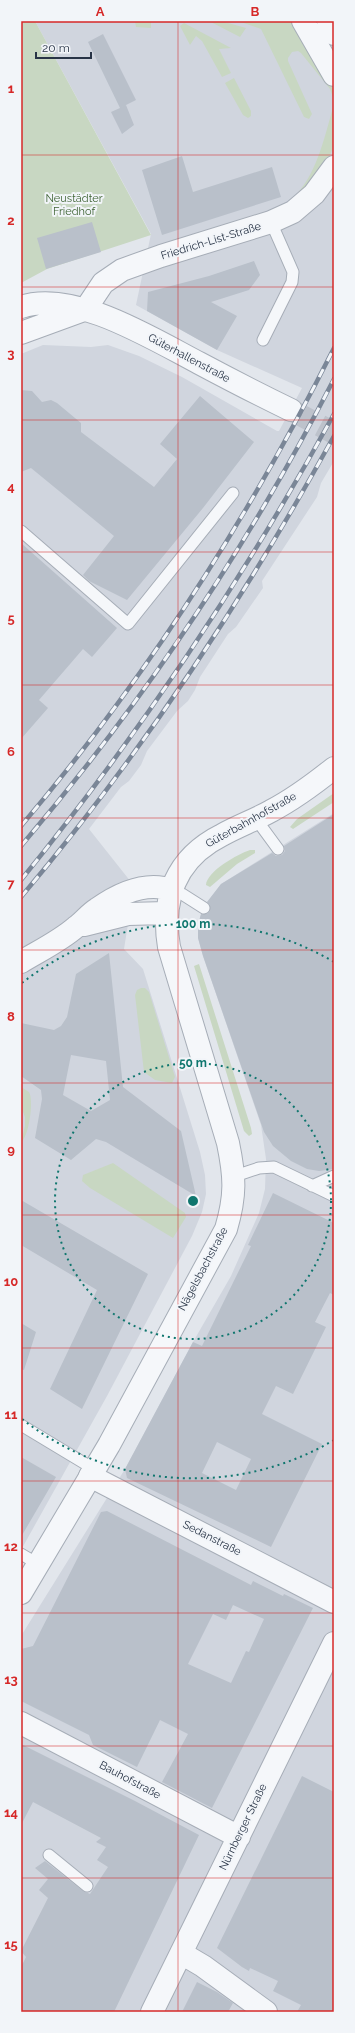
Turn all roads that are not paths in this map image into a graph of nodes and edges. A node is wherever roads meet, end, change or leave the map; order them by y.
1 (303, 21) edge
2 (328, 21) edge
3 (334, 34) edge
4 (334, 75) edge
5 (334, 166) edge
6 (271, 222) junction
7 (21, 306) edge
8 (85, 310) junction
9 (21, 333) edge
10 (263, 340) dead end
11 (290, 410) tunnel mouth
12 (233, 493) dead end
13 (21, 532) edge
14 (334, 768) edge
15 (256, 819) junction
16 (278, 849) dead end
17 (172, 890) junction
18 (193, 901) junction
19 (204, 908) dead end
20 (166, 913) junction
21 (76, 928) junction
22 (21, 962) edge
23 (235, 1176) junction
24 (334, 1176) edge
25 (312, 1186) junction
26 (334, 1196) edge
27 (21, 1425) edge
28 (92, 1472) junction
29 (30, 1559) edge
30 (21, 1593) edge
31 (334, 1602) edge
32 (334, 1643) edge
33 (21, 1723) edge
34 (238, 1837) junction
35 (49, 1855) dead end
36 (87, 1886) dead end
37 (181, 1953) junction
38 (152, 2012) edge
39 (266, 2012) edge

1 - 4 street
2 - 3 street
5 - 6 street, Friedrich-List-Straße
6 - 8 street, Friedrich-List-Straße
6 - 10 lane
7 - 8 street, Güterhallenstraße
8 - 9 street
8 - 11 street, Güterhallenstraße
12 - 13 lane
14 - 15 street, Güterbahnhofstraße
15 - 16 lane
15 - 17 street, Güterbahnhofstraße
17 - 18 lane
17 - 20 street, Nägelsbachstraße
17 - 21 street
18 - 19 lane
18 - 20 lane
20 - 21 street
20 - 23 street, Nägelsbachstraße
21 - 22 street
23 - 25 lane
23 - 28 street, Nägelsbachstraße
24 - 25 lane
25 - 26 lane
27 - 28 lane
28 - 29 street, Nägelsbachstraße
28 - 31 street, Sedanstraße
29 - 30 street, Nägelsbachstraße
32 - 34 street, Nürnberger Straße
33 - 34 street, Bauhofstraße
34 - 37 street, Nürnberger Straße
35 - 36 lane
37 - 38 street, Nürnberger Straße
37 - 39 street

